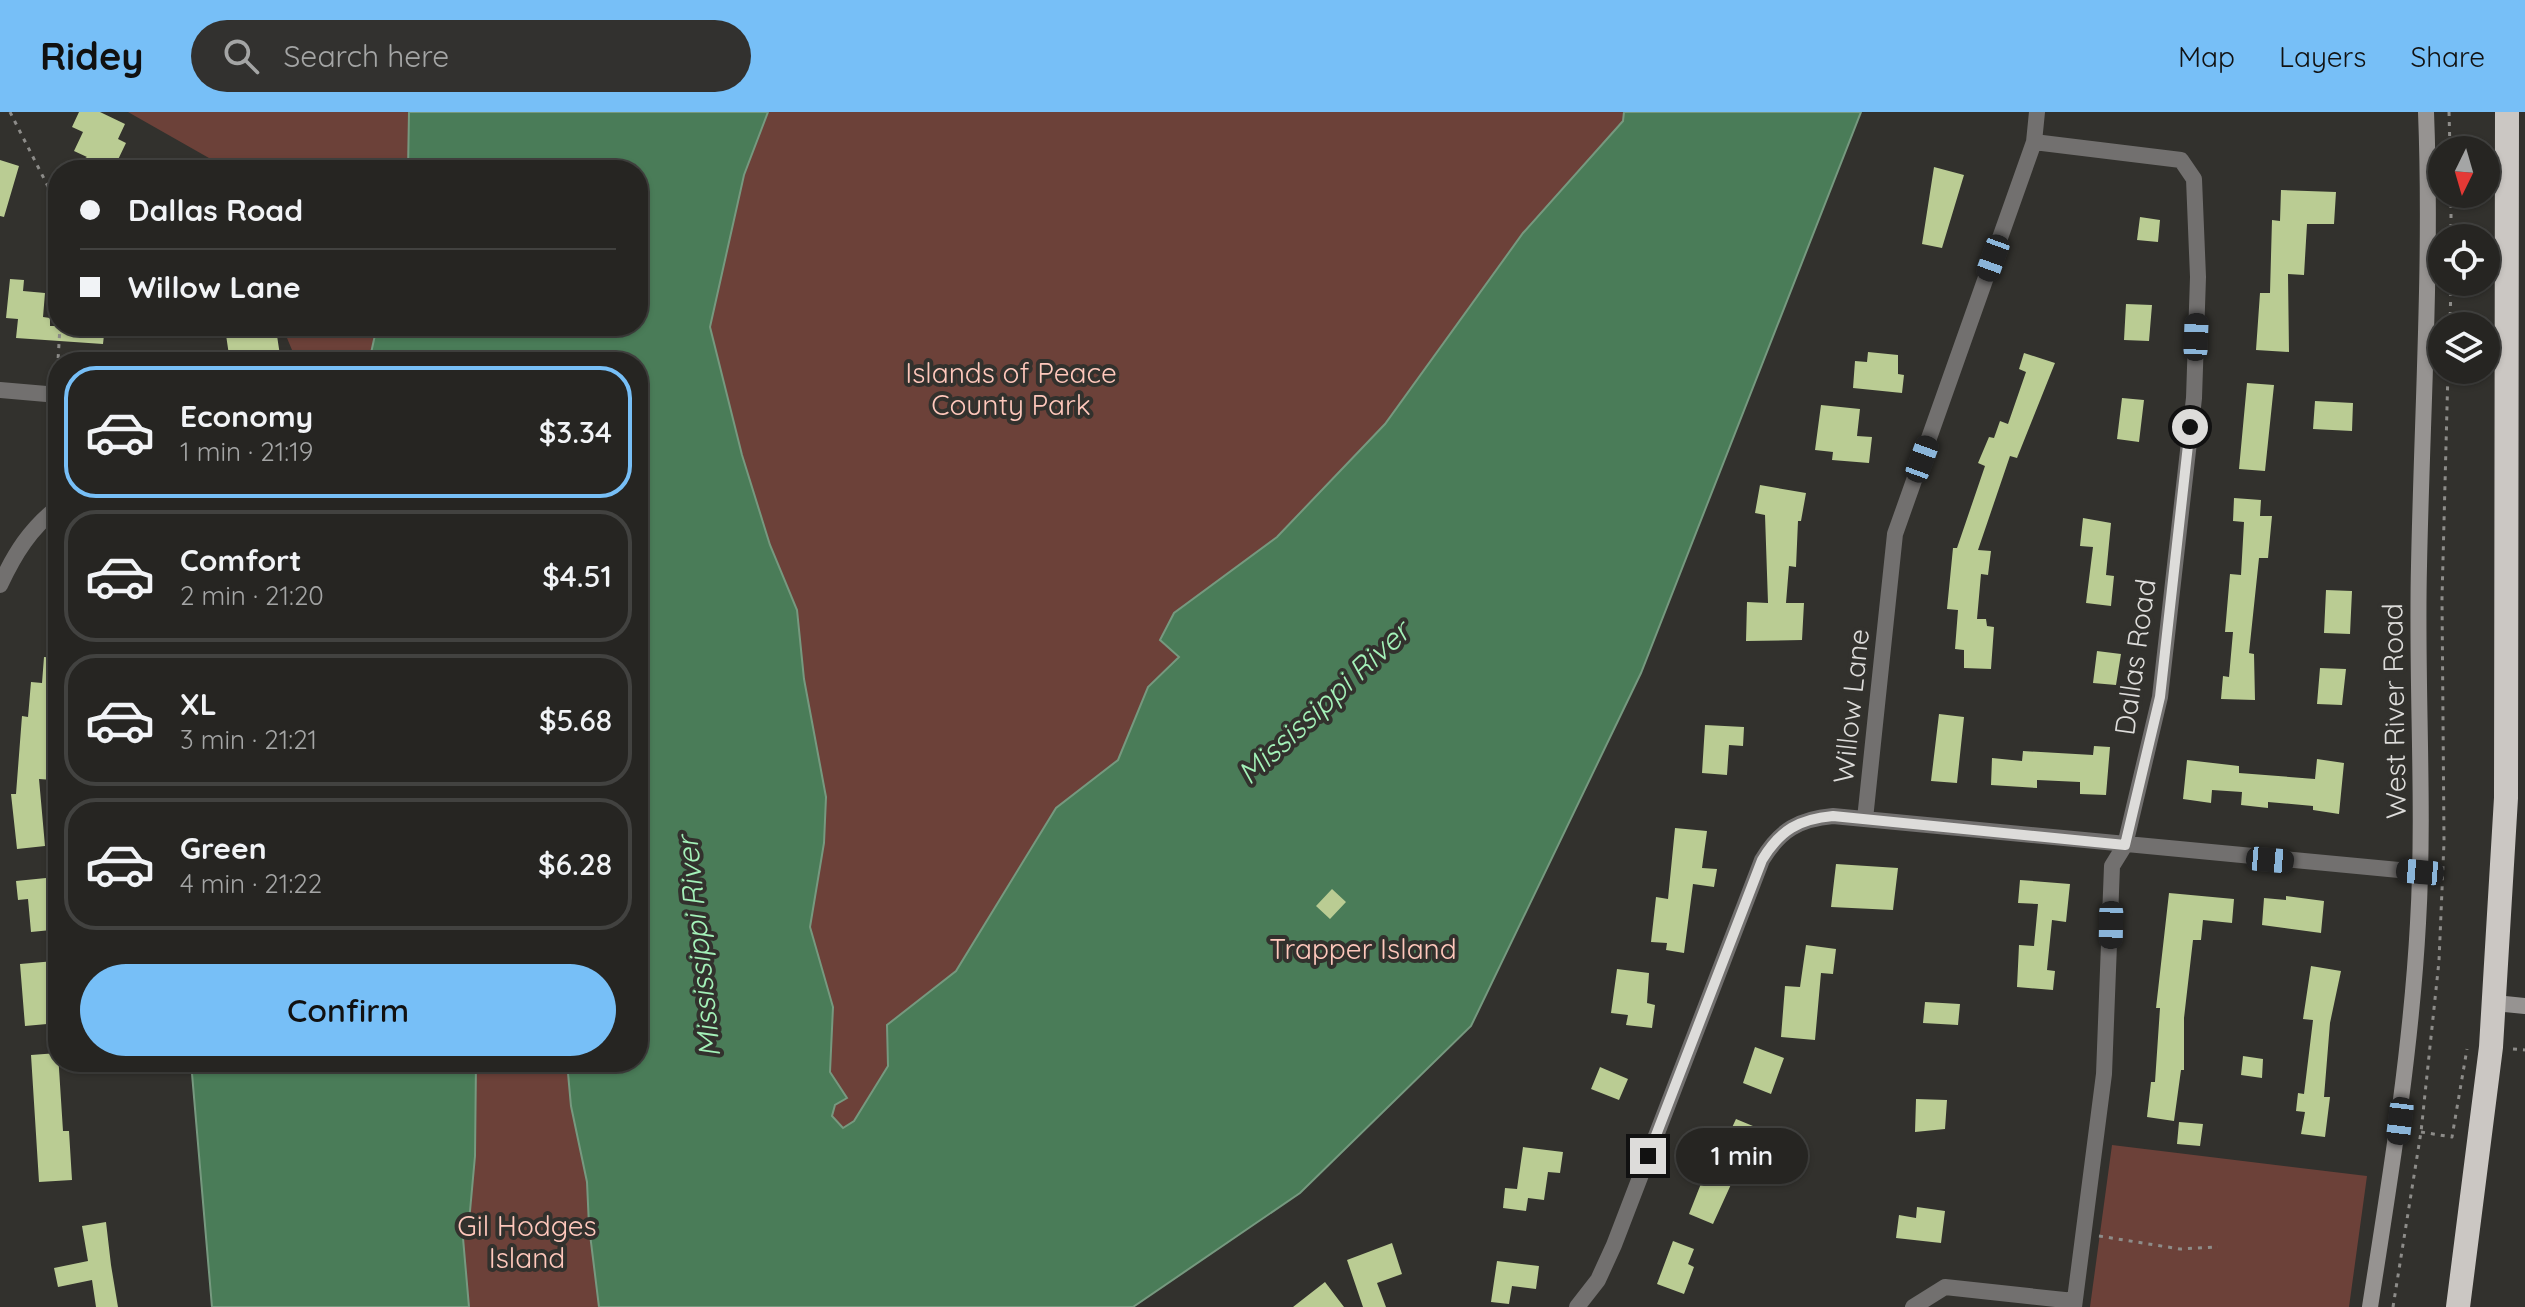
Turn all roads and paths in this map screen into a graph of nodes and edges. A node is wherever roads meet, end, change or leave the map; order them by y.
1 (10, 112) edge
2 (2037, 112) edge
3 (2426, 112) edge
4 (2449, 112) edge
5 (2507, 112) edge
6 (2450, 136) edge
7 (2034, 142) junction
8 (48, 186) edge
9 (0, 390) edge
10 (48, 394) edge
11 (48, 515) edge
12 (0, 585) edge
13 (1865, 819) junction
14 (2125, 845) junction
15 (2420, 872) junction
16 (2495, 1003) junction
17 (2525, 1006) edge
18 (2083, 1233) junction
19 (2218, 1247) dead end
20 (2074, 1304) edge
21 (1577, 1307) edge
22 (1913, 1307) edge
23 (2370, 1307) edge
24 (2458, 1307) edge

1 - 8 path
2 - 7 street, Willow Lane
3 - 15 street, West River Road
4 - 6 path
5 - 16 highway
7 - 13 street, Willow Lane
7 - 14 street, Dallas Road
9 - 10 street
11 - 12 street
13 - 14 street
13 - 21 street, Willow Lane
14 - 15 street
14 - 18 street, Dallas Road
15 - 23 street, West River Road
16 - 17 street
16 - 24 highway
18 - 19 path
18 - 20 street, Dallas Road
20 - 22 street

